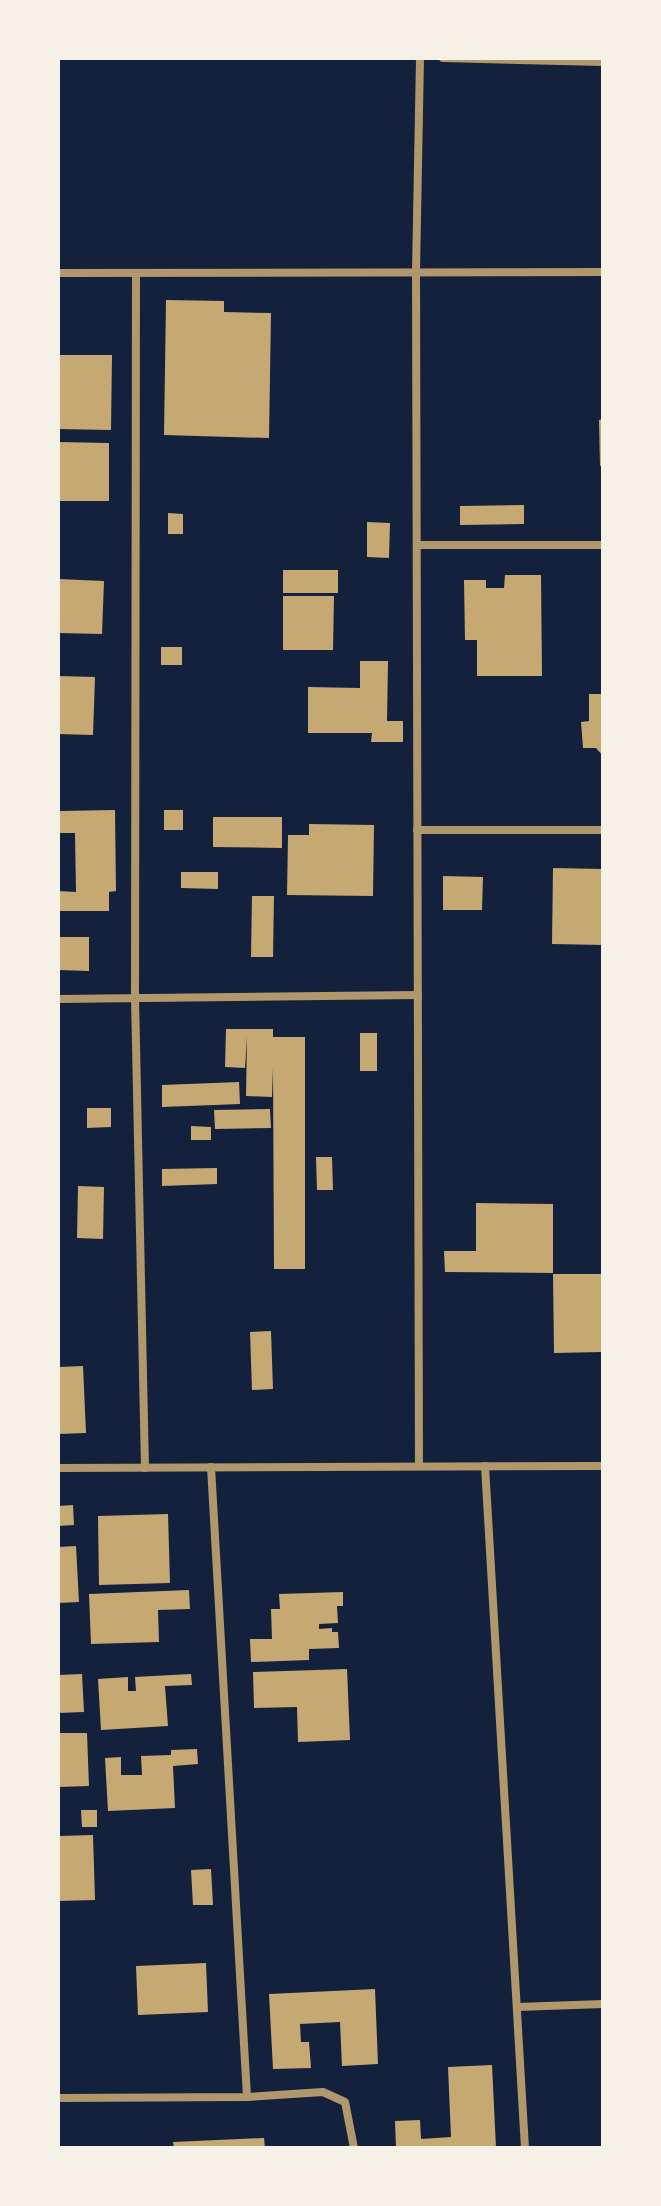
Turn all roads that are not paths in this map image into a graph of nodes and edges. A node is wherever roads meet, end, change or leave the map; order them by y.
1 (420, 58) edge
2 (443, 58) edge
3 (603, 62) edge
4 (416, 272) junction
5 (603, 272) edge
6 (58, 273) edge
7 (136, 273) junction
8 (417, 545) junction
9 (603, 545) edge
10 (417, 830) junction
11 (603, 830) edge
12 (418, 995) junction
13 (135, 998) junction
14 (58, 999) edge
15 (419, 1466) junction
16 (485, 1466) junction
17 (603, 1466) edge
18 (211, 1467) junction
19 (58, 1468) edge
20 (145, 1468) junction
21 (603, 2004) edge
22 (517, 2007) junction
23 (247, 2097) junction
24 (58, 2098) edge
25 (354, 2148) edge
26 (525, 2148) edge

1 - 4 street
2 - 3 street
4 - 5 street
4 - 7 street
4 - 8 street
6 - 7 street
7 - 13 street
8 - 9 street
8 - 10 street
10 - 11 street
10 - 12 street
12 - 13 street
12 - 15 street
13 - 14 street
13 - 20 street
15 - 16 street
15 - 18 street
16 - 17 street
16 - 22 street
18 - 20 street
18 - 23 street
19 - 20 street
21 - 22 street
22 - 26 street
23 - 24 street
23 - 25 street

